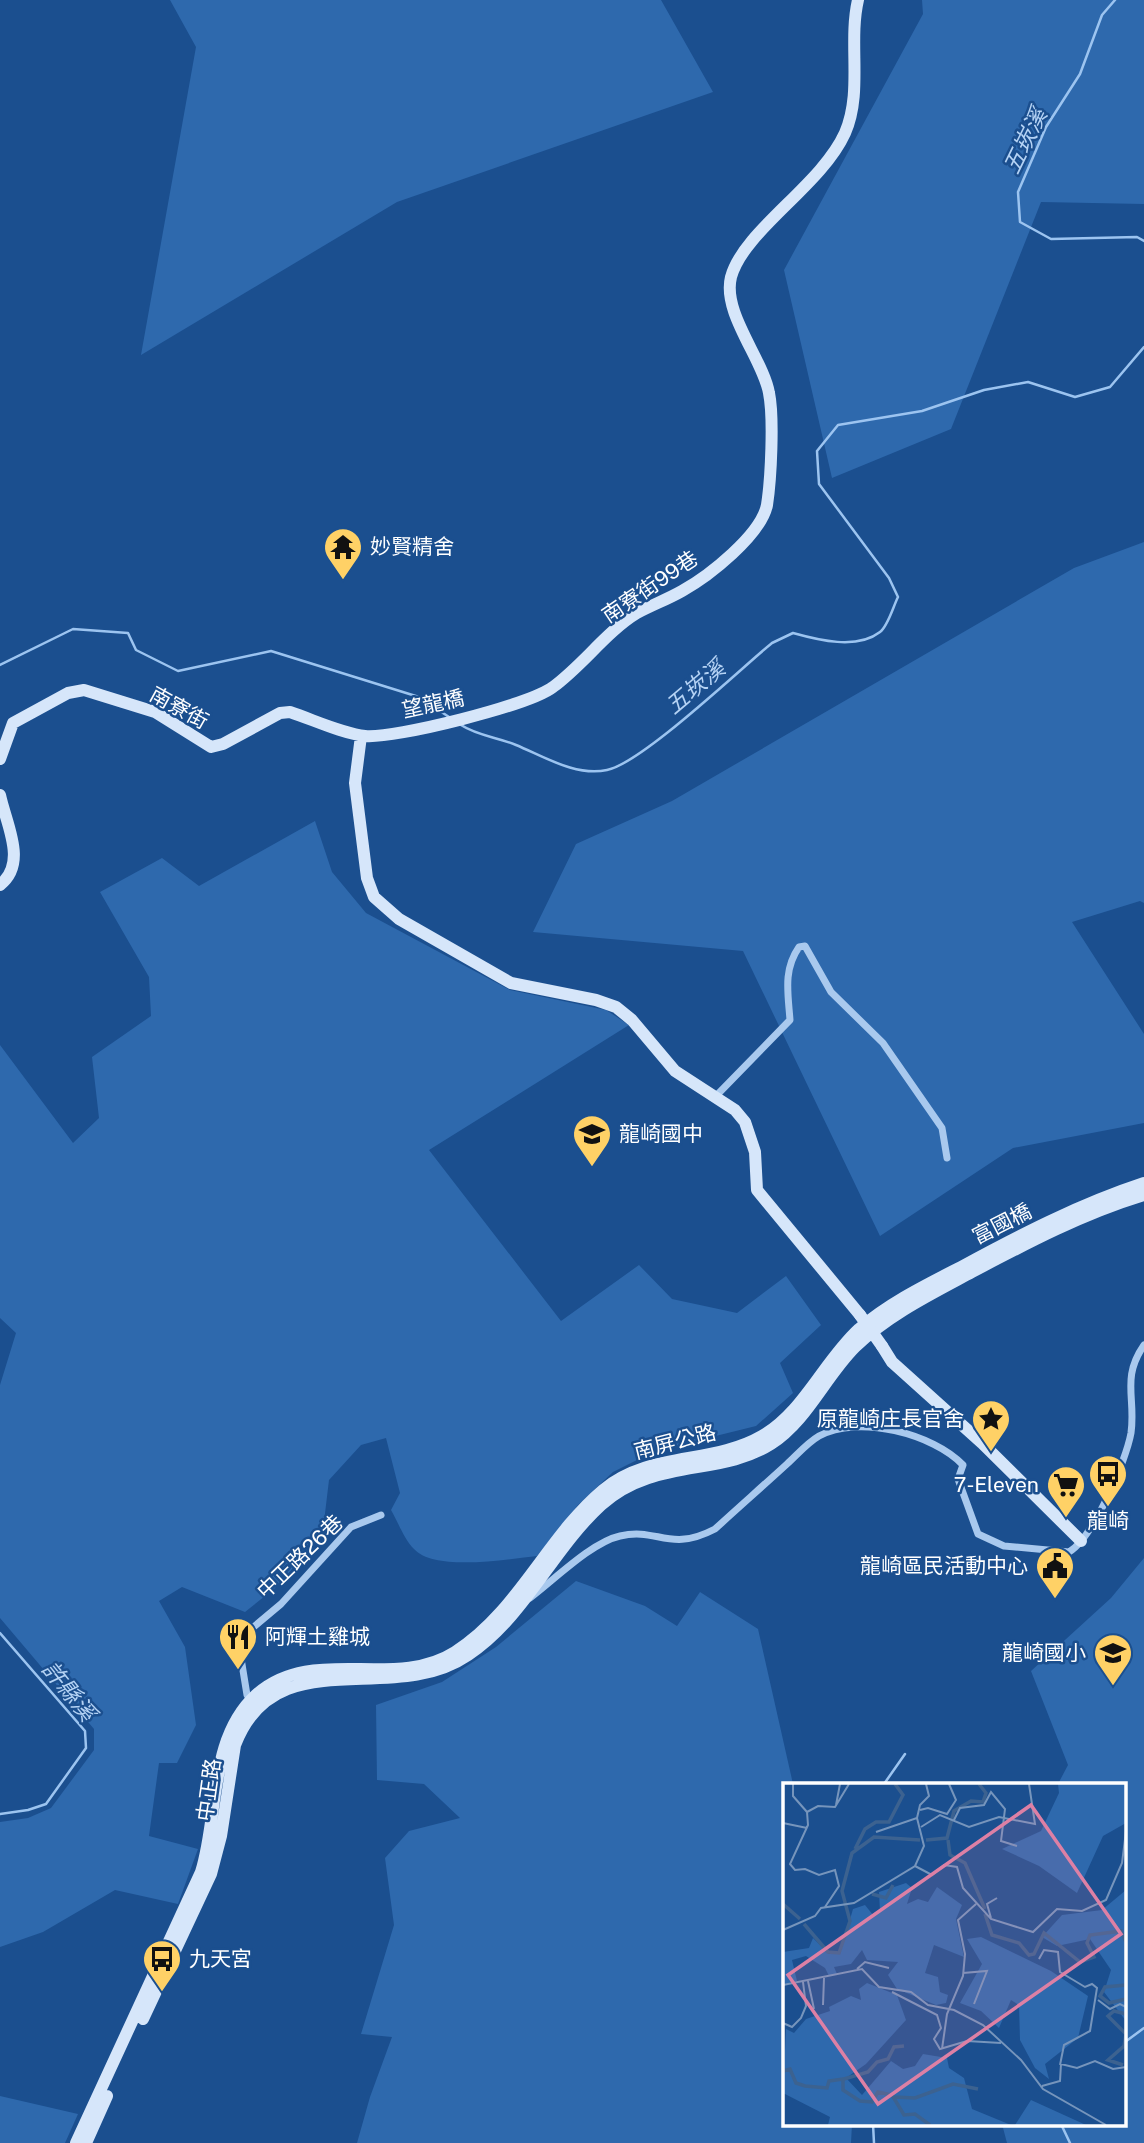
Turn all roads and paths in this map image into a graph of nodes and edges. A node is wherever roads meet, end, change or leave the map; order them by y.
1 (858, 0) edge
2 (494, 711) joint
3 (361, 736) junction
4 (0, 759) edge
5 (0, 795) edge
6 (0, 885) edge
7 (715, 1097) junction
8 (947, 1158) dead end
9 (1144, 1183) edge
10 (1144, 1195) edge
11 (886, 1316) junction
12 (1144, 1345) edge
13 (380, 1515) dead end
14 (1080, 1541) junction
15 (514, 1611) junction
16 (488, 1625) junction
17 (254, 1705) junction
18 (76, 2143) edge
19 (86, 2143) edge

1 - 2 main road, 南寮街99巷
2 - 3 main road, 望龍橋
3 - 4 main road, 南寮街
3 - 7 main road
5 - 6 main road
7 - 8 street
7 - 14 main road, bridge
9 - 11 main road, 富國橋
10 - 11 main road, 富國橋
11 - 15 main road, 南屏公路
11 - 16 main road, 南屏公路
12 - 14 street
13 - 17 street, 中正路26巷
14 - 15 street
15 - 16 street
15 - 17 main road, 中正路
16 - 17 main road, 中正路
17 - 18 main road, 中正路
17 - 19 main road, 中正路

